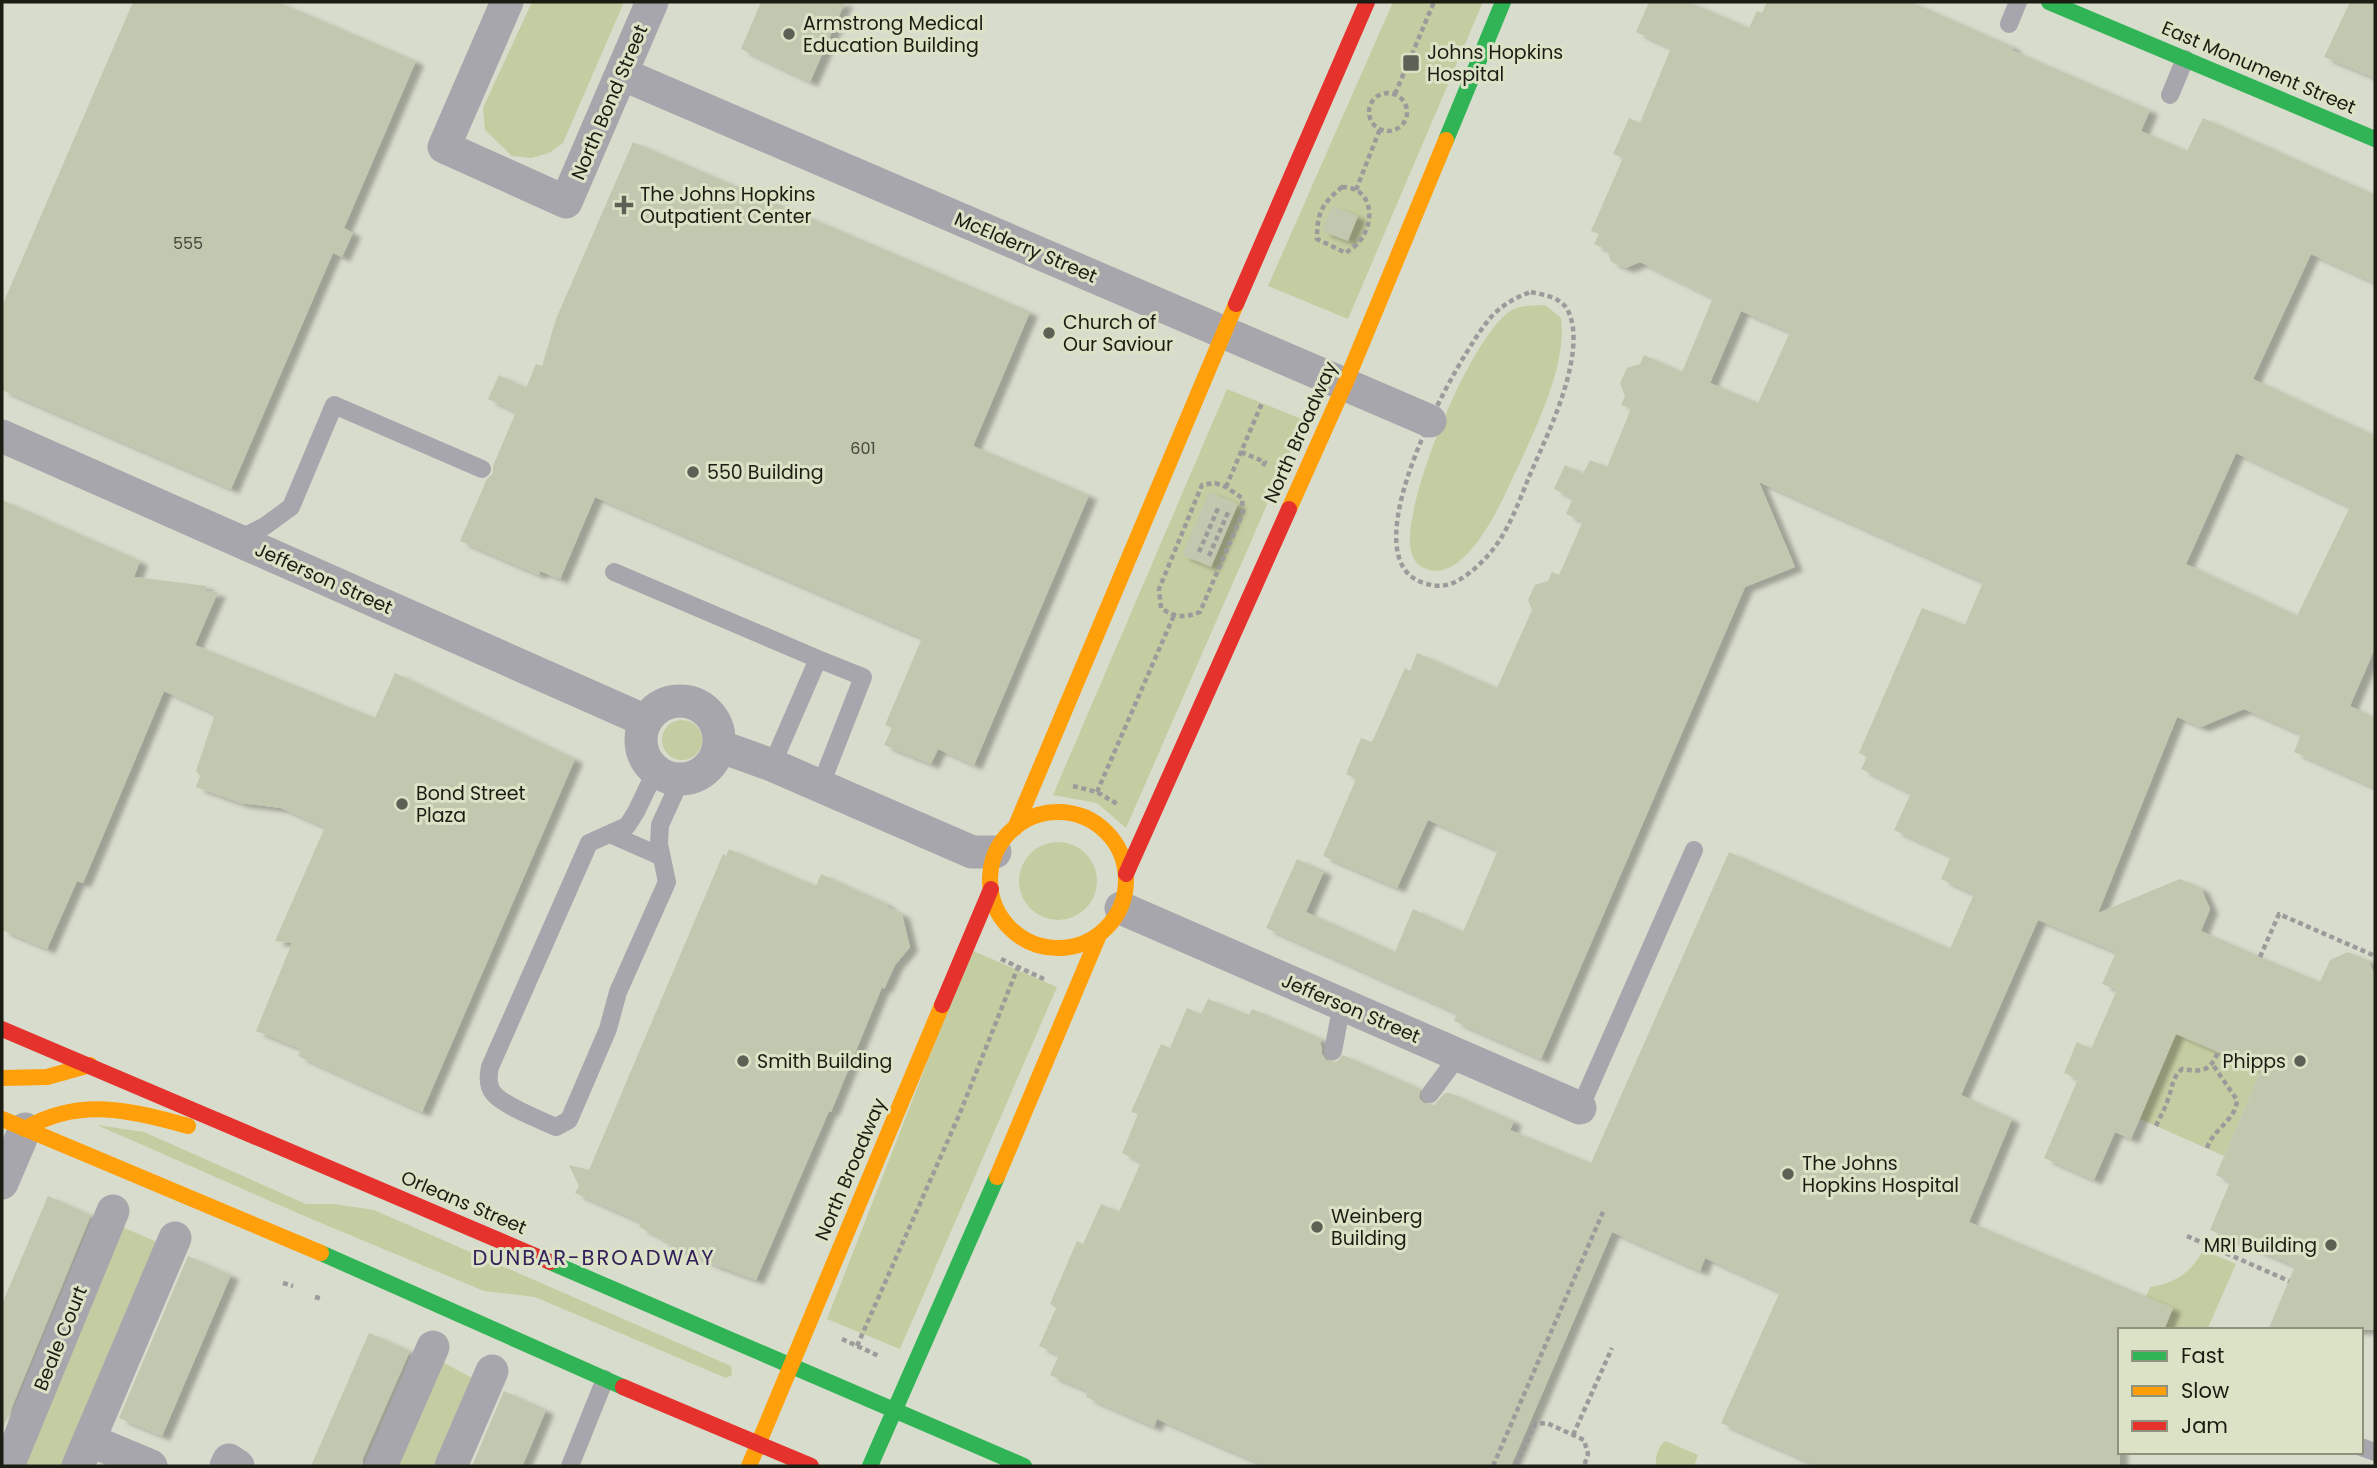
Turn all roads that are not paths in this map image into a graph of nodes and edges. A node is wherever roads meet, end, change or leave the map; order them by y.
1 (652, 2) edge
2 (1367, 2) edge
3 (1503, 2) edge
4 (2018, 2) edge
5 (2049, 2) edge
6 (498, 5) edge
7 (2009, 24) dead end
8 (2185, 59) junction
9 (622, 74) junction
10 (2170, 95) dead end
11 (2372, 129) edge
12 (1224, 332) junction
13 (1345, 384) junction
14 (1430, 421) road end
15 (2, 436) edge
16 (482, 469) dead end
17 (237, 540) junction
18 (614, 572) dead end
19 (818, 659) junction
20 (646, 721) junction
21 (719, 747) junction
22 (772, 765) junction
23 (668, 774) junction
24 (820, 787) junction
25 (610, 834) junction
26 (1005, 840) junction
27 (1694, 850) dead end
28 (660, 856) junction
29 (1126, 874) junction
30 (990, 888) junction
31 (1121, 908) junction
32 (1099, 935) junction
33 (1342, 1004) junction
34 (2, 1029) edge
35 (1333, 1051) dead end
36 (1459, 1055) junction
37 (90, 1065) junction
38 (2, 1078) edge
39 (1430, 1094) dead end
40 (1580, 1108) joint
41 (13, 1124) edge
42 (357, 1179) junction
43 (2, 1183) edge
44 (113, 1211) dead end
45 (175, 1238) dead end
46 (433, 1347) dead end
47 (791, 1364) junction
48 (492, 1371) dead end
49 (605, 1379) junction
50 (894, 1408) junction
51 (759, 1444) junction
52 (83, 1453) edge
53 (8, 1466) edge
54 (151, 1466) edge
55 (226, 1466) edge
56 (238, 1466) edge
57 (382, 1466) edge
58 (451, 1466) edge
59 (570, 1466) edge
60 (749, 1466) edge
61 (811, 1466) edge
62 (870, 1466) edge
63 (1024, 1466) edge

1 - 9 street, North Bond Street
2 - 12 main road
3 - 13 main road, North Broadway
4 - 7 lane
5 - 8 main road, East Monument Street
6 - 9 street, North Bond Street
8 - 10 lane
8 - 11 main road, East Monument Street
9 - 12 street, McElderry Street
12 - 13 street, McElderry Street
12 - 26 main road
13 - 14 street, McElderry Street
13 - 29 main road, North Broadway
15 - 17 street, Jefferson Street
16 - 17 lane
17 - 20 street, Jefferson Street
18 - 19 lane
19 - 22 lane
19 - 24 lane
20 - 21 street
20 - 23 street
21 - 22 street
21 - 23 street
22 - 24 street
23 - 25 lane
23 - 28 lane
24 - 26 street
25 - 28 lane
25 - 28 lane
26 - 29 main road
26 - 30 main road
27 - 40 lane
29 - 31 main road
30 - 32 main road
30 - 47 main road, North Broadway
31 - 32 main road
31 - 33 street, Jefferson Street
32 - 50 main road
33 - 35 lane
33 - 36 street, Jefferson Street
34 - 37 main road, Orleans Street
36 - 39 lane
36 - 40 street, Jefferson Street
37 - 38 main road
37 - 42 main road, Orleans Street
41 - 42 main road
41 - 43 street
41 - 49 main road
42 - 47 main road, Orleans Street
44 - 53 street, Beale Court
45 - 52 street
46 - 57 street
47 - 50 main road, Orleans Street
47 - 51 main road, North Broadway
48 - 58 street
49 - 51 main road
49 - 59 lane
50 - 62 main road
50 - 63 main road, Orleans Street
51 - 60 main road, North Broadway
51 - 61 main road
52 - 54 street
55 - 56 street

